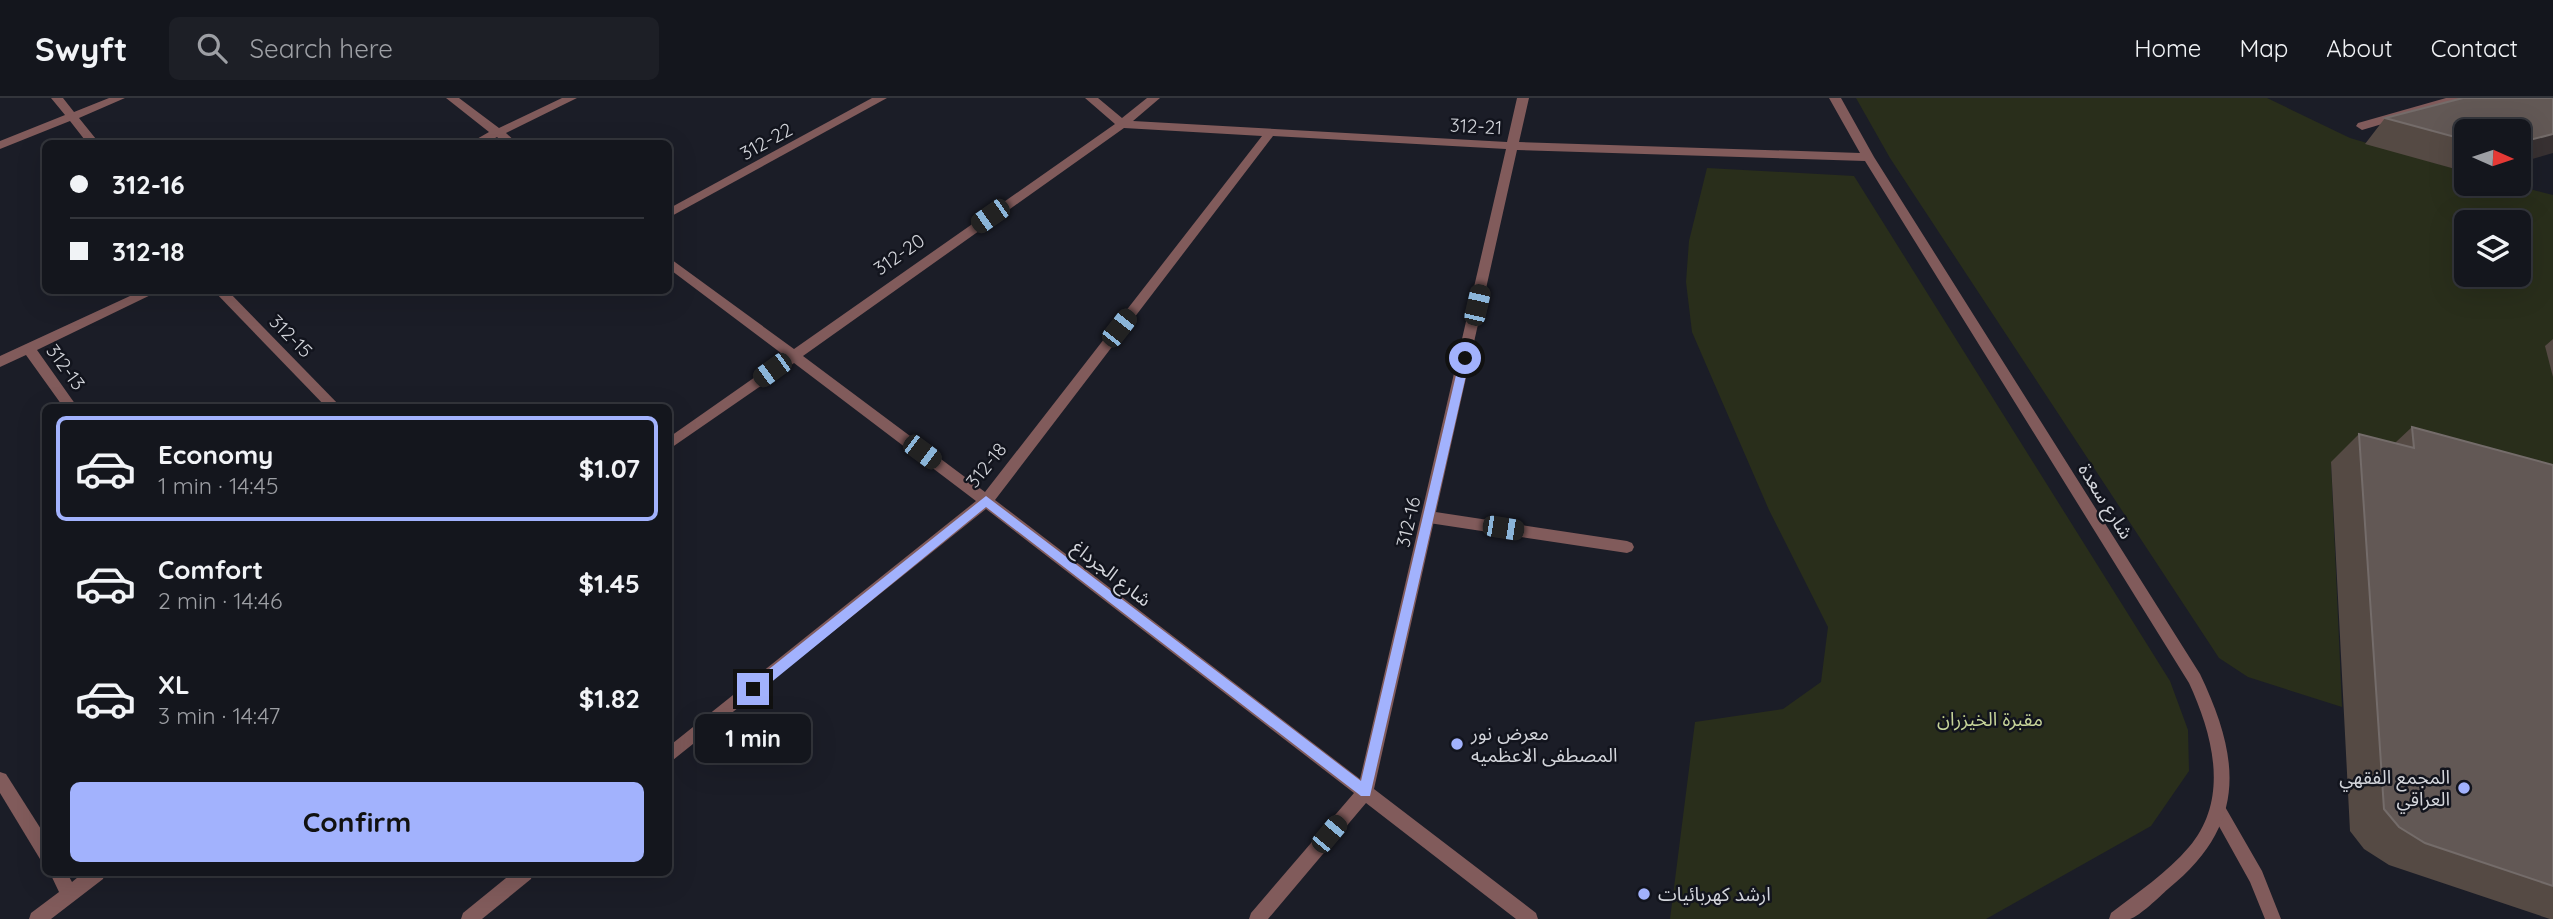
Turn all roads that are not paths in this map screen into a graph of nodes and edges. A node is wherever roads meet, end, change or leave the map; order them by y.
1 (57, 98) edge
2 (119, 98) edge
3 (452, 98) edge
4 (571, 98) edge
5 (881, 98) edge
6 (1091, 98) edge
7 (1154, 98) edge
8 (1523, 98) edge
9 (1835, 98) edge
10 (2459, 98) edge
11 (72, 117) junction
12 (1122, 124) junction
13 (2362, 126) dead end
14 (497, 132) junction
15 (1269, 134) junction
16 (91, 140) edge
17 (481, 140) edge
18 (508, 140) edge
19 (0, 145) edge
20 (1513, 146) junction
21 (1868, 157) junction
22 (672, 212) edge
23 (672, 264) edge
24 (146, 294) edge
25 (223, 294) edge
26 (29, 349) junction
27 (793, 355) junction
28 (0, 362) edge
29 (68, 404) edge
30 (331, 404) edge
31 (672, 442) edge
32 (986, 500) junction
33 (1429, 517) junction
34 (1627, 547) dead end
35 (672, 754) edge
36 (0, 779) edge
37 (1365, 792) junction
38 (2218, 810) junction
39 (42, 847) edge
40 (60, 876) edge
41 (93, 876) edge
42 (521, 876) edge
43 (70, 894) junction
44 (37, 919) edge
45 (469, 919) edge
46 (1257, 919) edge
47 (1530, 919) edge
48 (2117, 919) edge
49 (2273, 919) edge

1 - 11 street
2 - 11 street
3 - 14 street
4 - 14 street
5 - 22 street, 312-22
6 - 12 street
7 - 12 street, 312-20
8 - 20 street, 312-16
9 - 21 street, شارع سعدة
10 - 13 street
11 - 16 street
11 - 19 street
12 - 15 street, 312-21
12 - 27 street, 312-20
14 - 17 street
14 - 18 street
15 - 20 street, 312-21
15 - 32 street, 312-18
20 - 21 street, 312-21
20 - 33 street, 312-16
21 - 38 street, شارع سعدة
23 - 27 street, شارع الجرداغ
24 - 26 street
25 - 30 street, 312-15
26 - 28 street
26 - 29 street, 312-13
27 - 31 street, 312-20
27 - 32 street, شارع الجرداغ
32 - 35 street, 312-18
32 - 37 street, شارع الجرداغ
33 - 34 street
33 - 37 street, 312-16
36 - 39 street
37 - 46 street, 312-16
37 - 47 street, شارع الجرداغ
38 - 48 street, شارع سعدة
38 - 49 street
40 - 43 street
41 - 43 street
42 - 45 street
43 - 44 street

